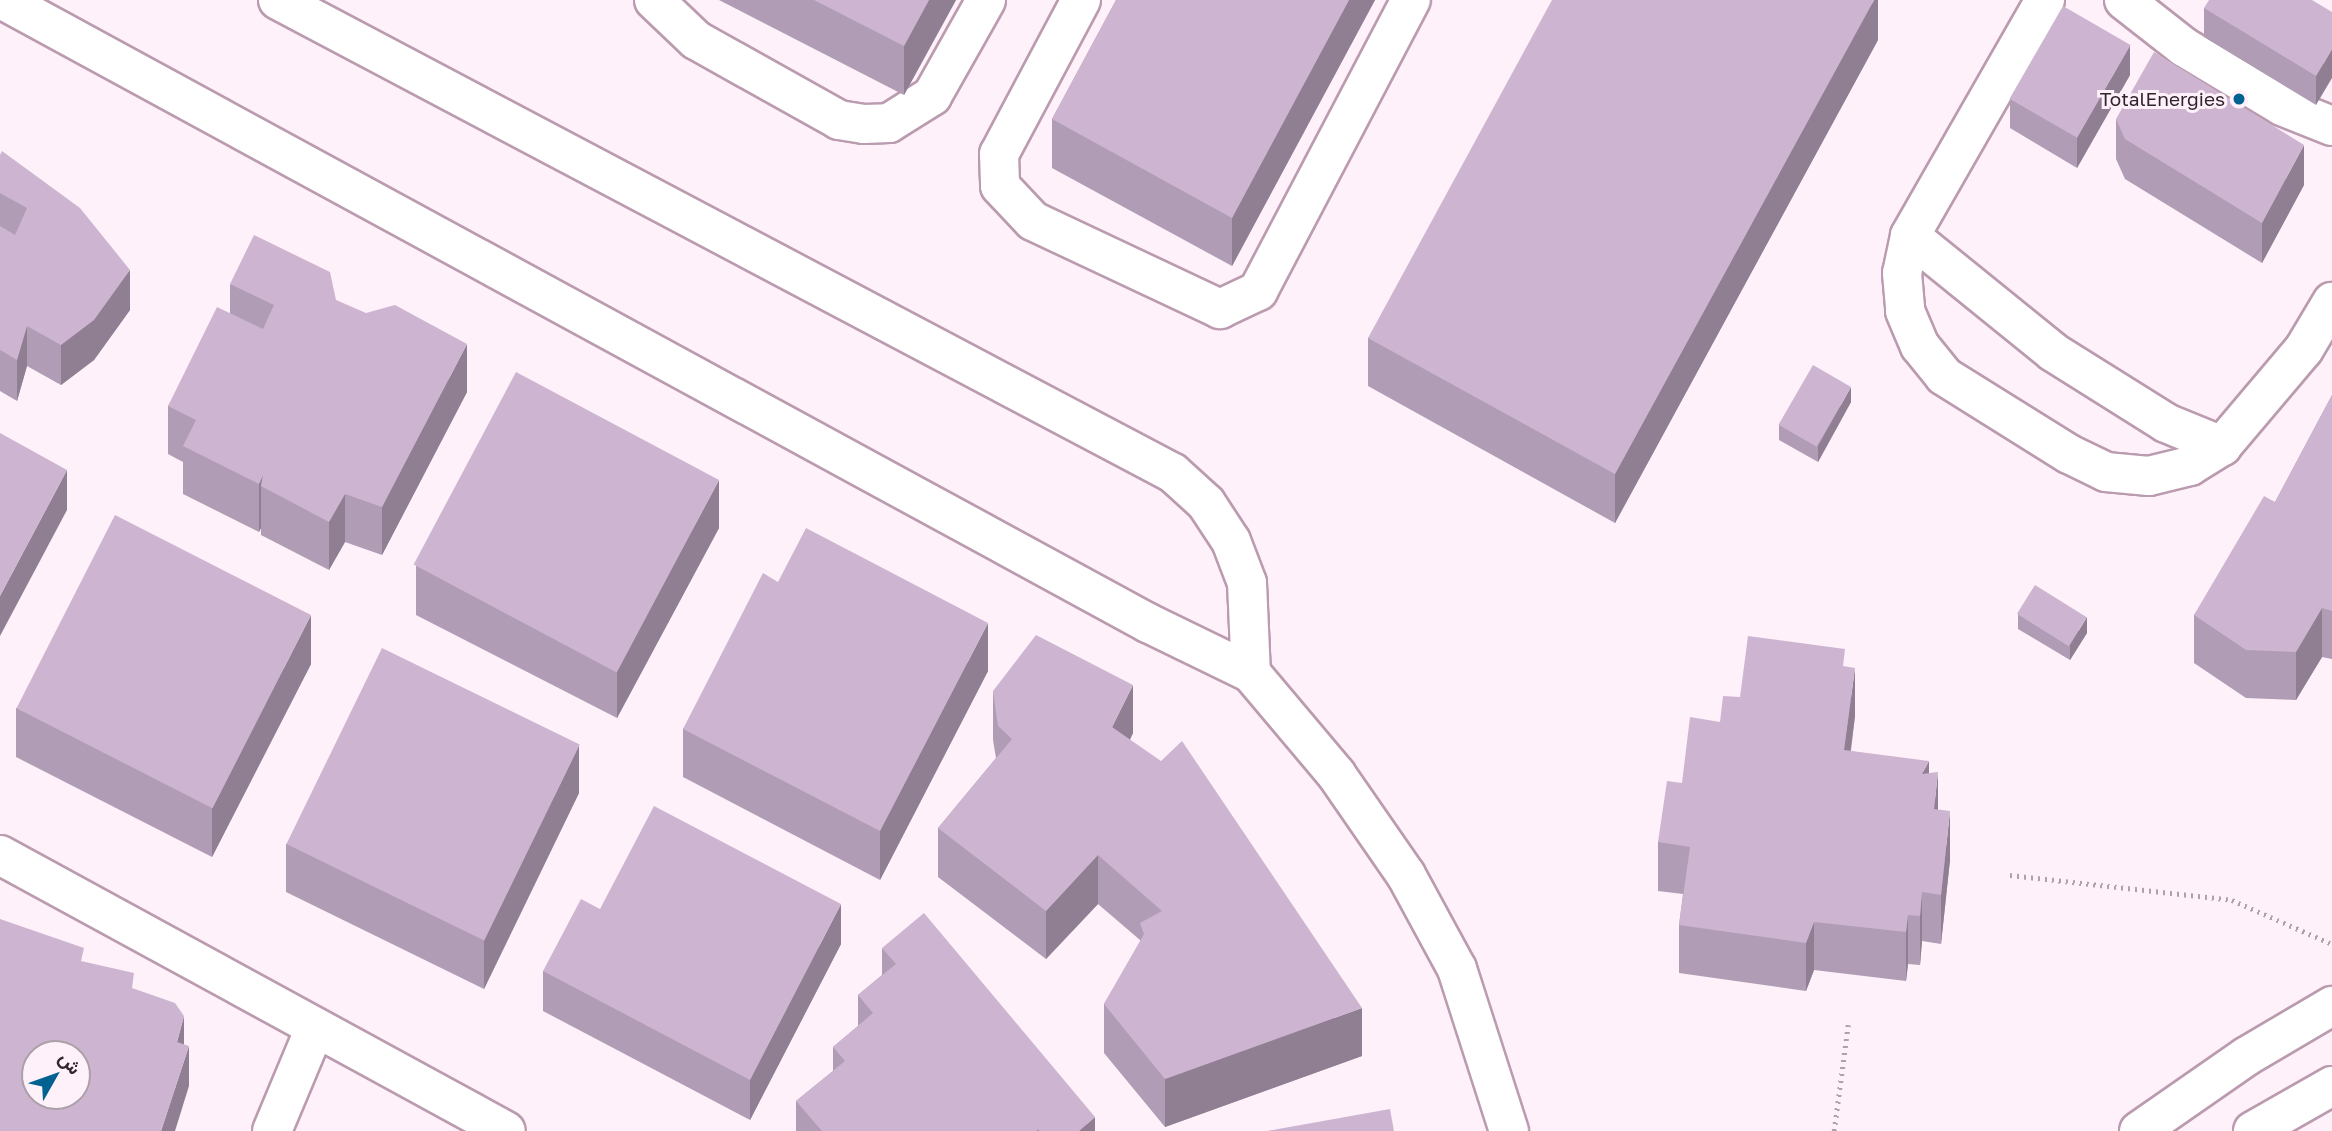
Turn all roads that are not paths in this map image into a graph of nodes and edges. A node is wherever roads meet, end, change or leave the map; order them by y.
1 (3, 0) edge
2 (278, 0) edge
3 (654, 0) edge
4 (986, 0) edge
5 (1081, 0) edge
6 (1411, 0) edge
7 (2045, 0) edge
8 (2124, 0) edge
9 (2332, 126) edge
10 (1910, 236) junction
11 (2332, 302) edge
12 (2221, 446) junction
13 (1251, 673) junction
14 (0, 855) edge
15 (2332, 1006) edge
16 (315, 1027) junction
17 (2332, 1086) edge
18 (272, 1131) edge
19 (506, 1131) edge
20 (1509, 1131) edge
21 (2139, 1131) edge
22 (2253, 1131) edge

1 - 13 street
2 - 13 street
3 - 4 street
5 - 6 street
7 - 10 street
8 - 9 street
10 - 12 street
10 - 12 street
11 - 12 street
13 - 20 street
14 - 16 street
15 - 21 street
16 - 18 street
16 - 19 street
17 - 22 street

